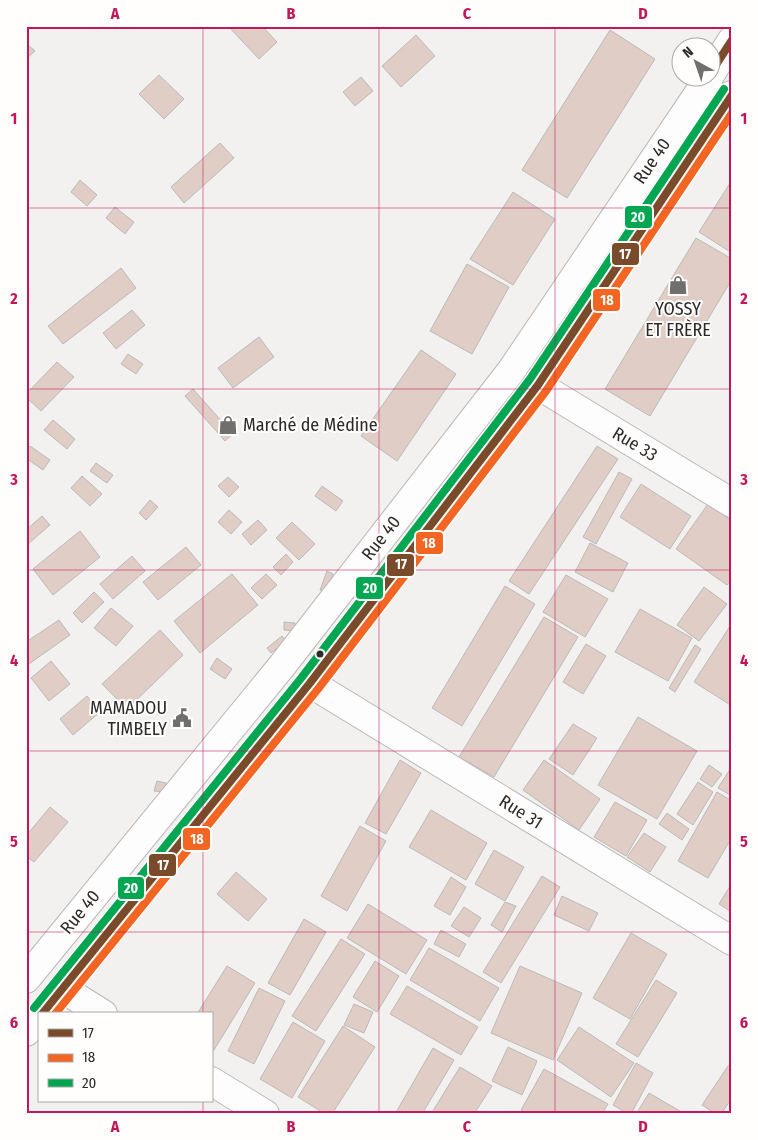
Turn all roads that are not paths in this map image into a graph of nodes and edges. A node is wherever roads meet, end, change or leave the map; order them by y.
1 (732, 40) edge
2 (720, 60) edge
3 (702, 88) edge
4 (732, 95) edge
5 (538, 385) junction
6 (732, 503) edge
7 (310, 683) junction
8 (732, 942) edge
9 (26, 979) edge
10 (63, 989) junction
11 (44, 1012) edge
12 (100, 1012) edge
13 (38, 1019) edge
14 (26, 1032) edge
15 (212, 1081) edge
16 (265, 1114) edge

1 - 2 main road, Rue 40
3 - 9 main road, Rue 40
4 - 5 main road, Rue 40
5 - 6 main road, Rue 33
5 - 7 main road, Rue 40
7 - 8 main road, Rue 31
7 - 10 main road, Rue 40
10 - 11 main road, Rue 40
10 - 12 main road
13 - 14 main road
15 - 16 main road

